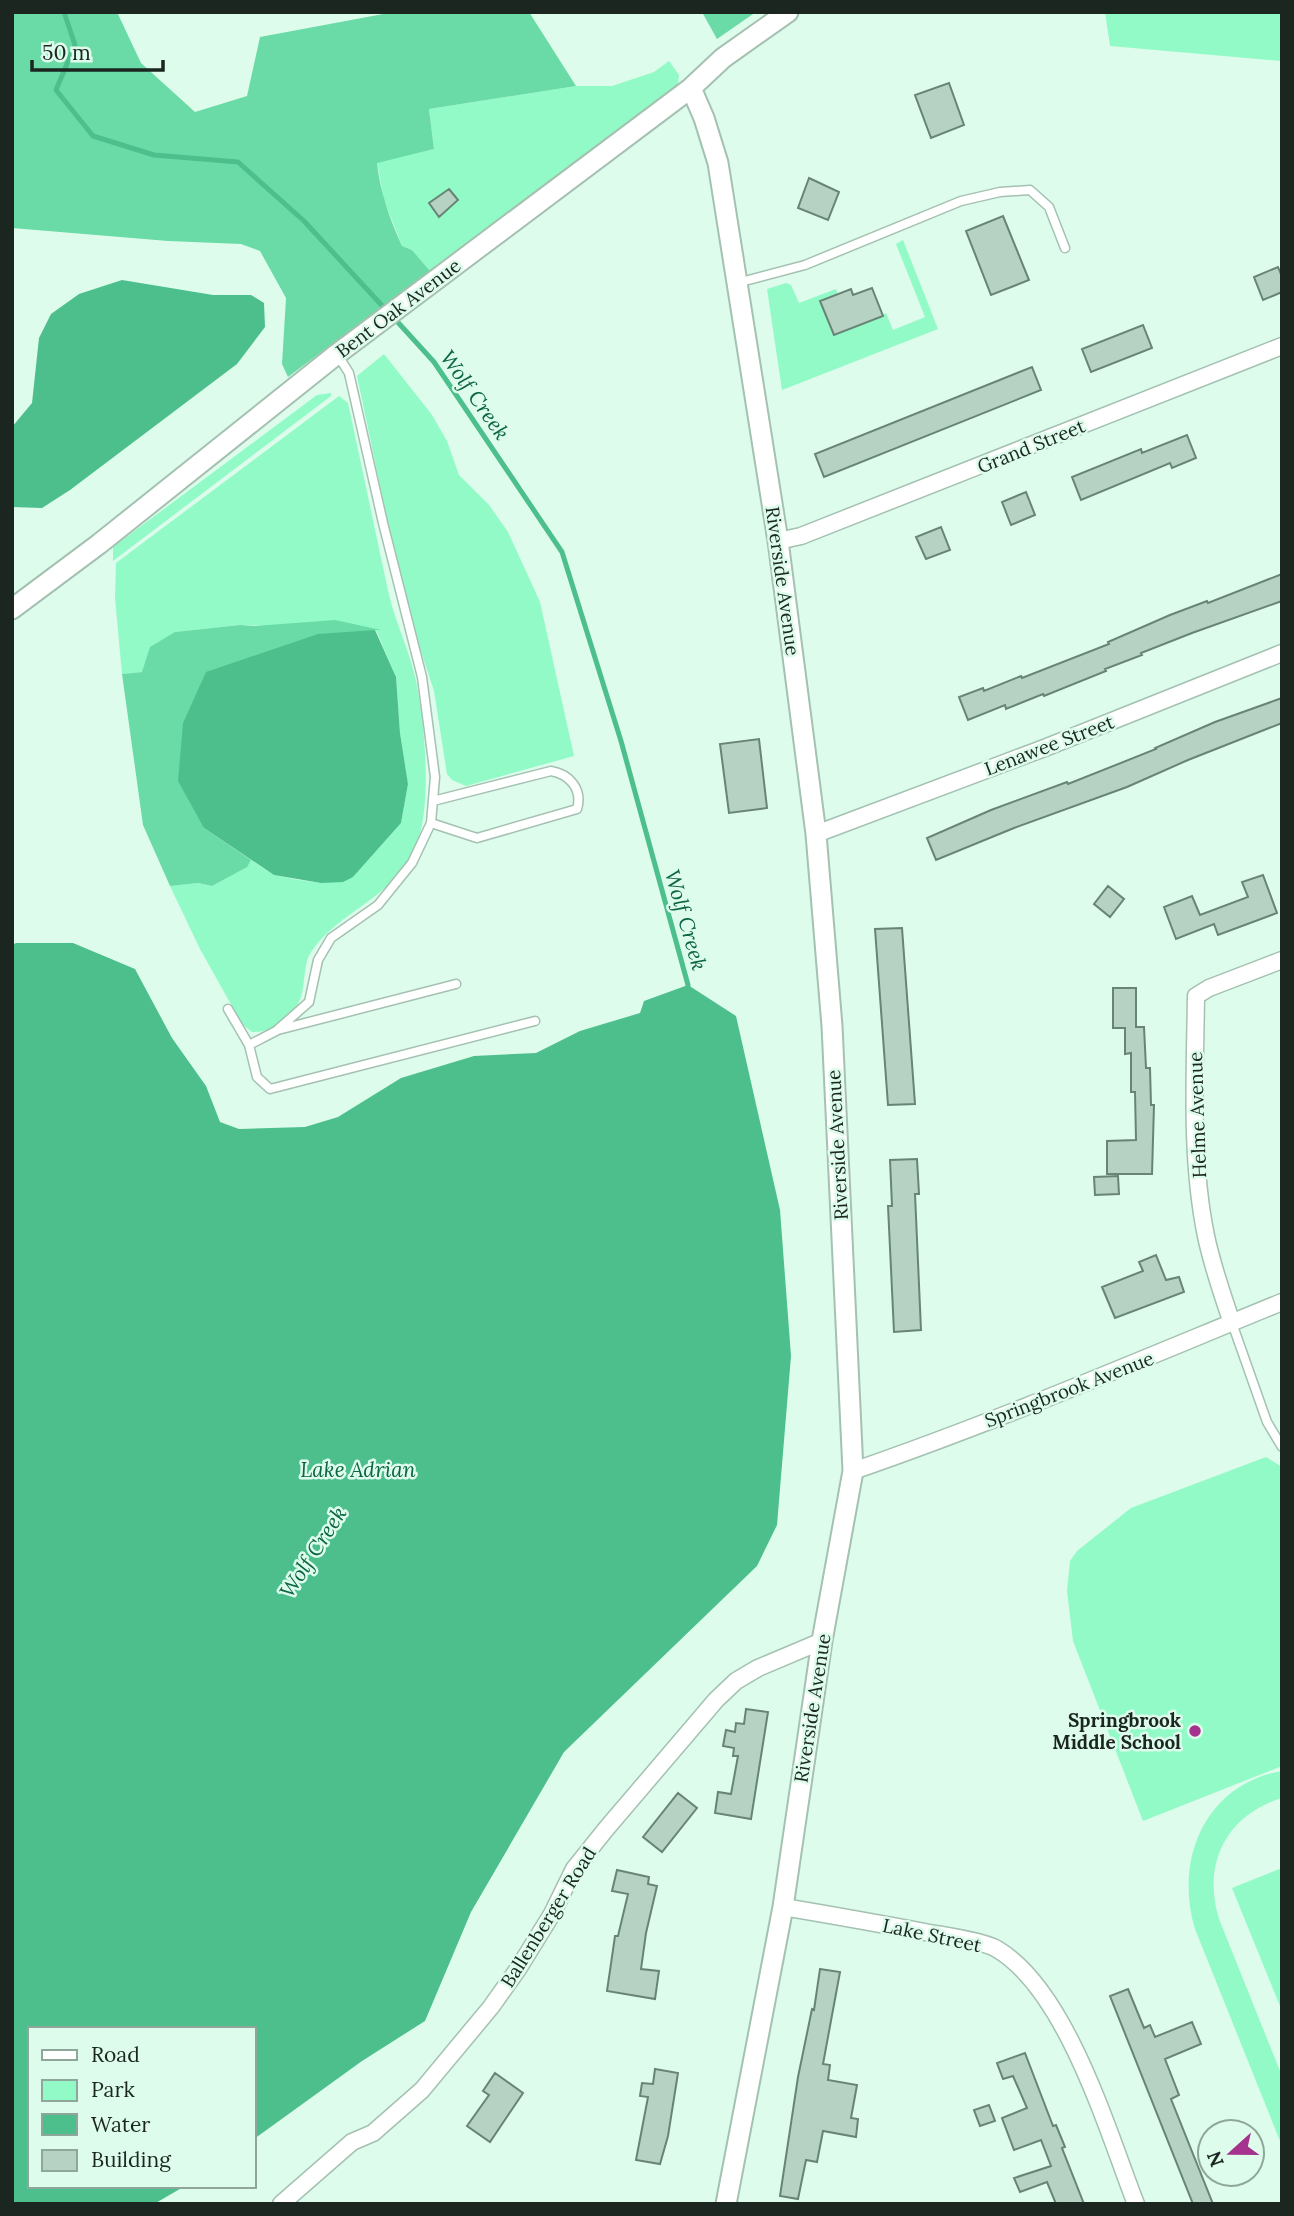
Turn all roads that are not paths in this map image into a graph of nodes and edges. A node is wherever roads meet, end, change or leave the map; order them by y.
1 (788, 12) edge
2 (691, 88) junction
3 (1065, 248) dead end
4 (737, 283) junction
5 (1282, 346) edge
6 (337, 354) junction
7 (778, 541) junction
8 (12, 609) edge
9 (1282, 653) edge
10 (433, 801) junction
11 (431, 823) junction
12 (816, 834) junction
13 (1282, 960) edge
14 (456, 984) dead end
15 (228, 1009) dead end
16 (536, 1021) dead end
17 (276, 1031) junction
18 (249, 1045) junction
19 (1282, 1302) edge
20 (1232, 1323) junction
21 (1282, 1447) edge
22 (853, 1471) junction
23 (822, 1641) junction
24 (783, 1907) junction
25 (281, 2204) edge
26 (726, 2204) edge
27 (1136, 2204) edge

1 - 2 street, Bent Oak Avenue
2 - 4 street, Riverside Avenue
2 - 6 street, Bent Oak Avenue
3 - 4 lane
4 - 7 street, Riverside Avenue
5 - 7 street, Grand Street
6 - 8 street, Bent Oak Avenue
6 - 10 lane
7 - 12 street, Riverside Avenue
9 - 12 street, Lenawee Street
10 - 11 lane
10 - 11 lane
11 - 17 lane
12 - 22 street, Riverside Avenue
13 - 20 street, Helme Avenue
14 - 17 lane
15 - 18 lane
16 - 18 lane
17 - 18 lane
19 - 20 street, Springbrook Avenue
20 - 21 lane
20 - 22 street, Springbrook Avenue
22 - 23 street, Riverside Avenue
23 - 24 street, Riverside Avenue
23 - 25 street, Ballenberger Road
24 - 26 street, Riverside Avenue
24 - 27 street, Lake Street

